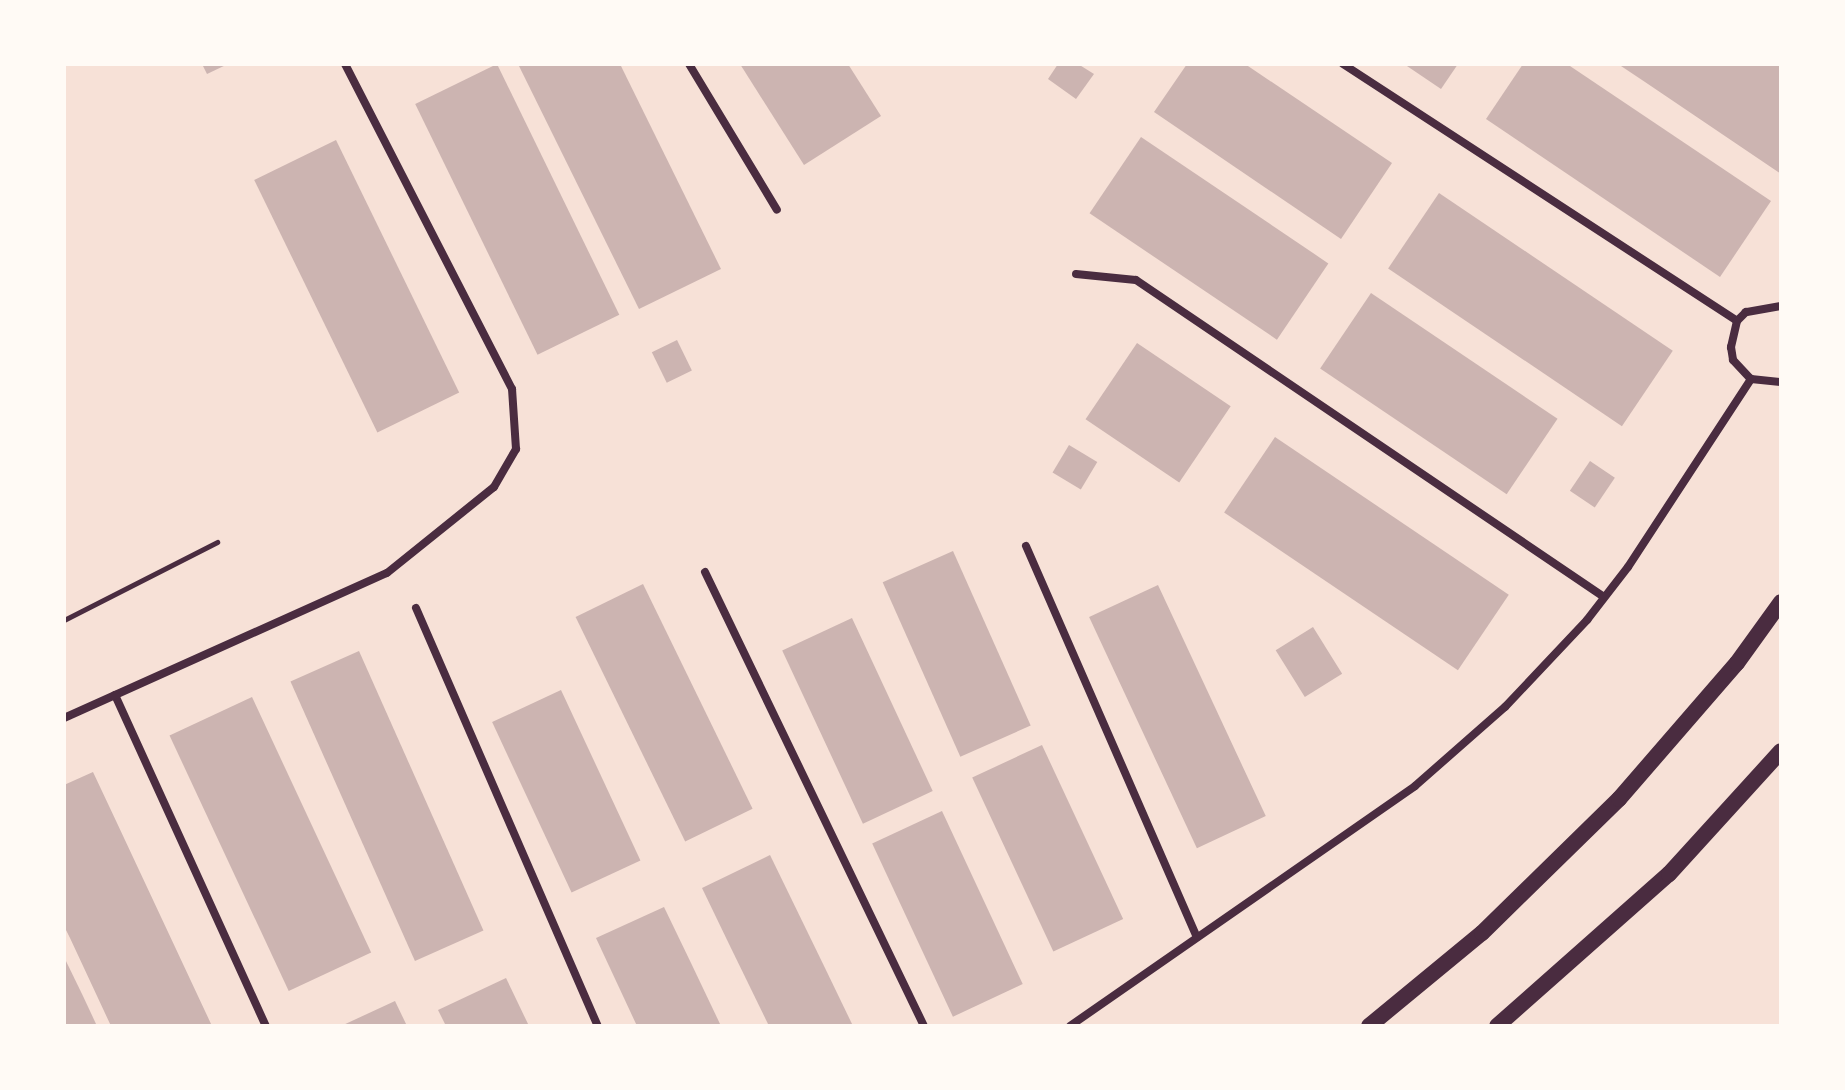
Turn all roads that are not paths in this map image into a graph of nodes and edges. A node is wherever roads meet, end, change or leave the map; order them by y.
1 (689, 64) edge
2 (1343, 64) edge
3 (349, 65) edge
4 (777, 210) dead end
5 (1076, 274) dead end
6 (1781, 306) edge
7 (1737, 321) junction
8 (1751, 379) junction
9 (1781, 382) edge
10 (1026, 546) dead end
11 (705, 572) dead end
12 (1604, 597) junction
13 (1781, 602) edge
14 (416, 608) dead end
15 (115, 695) junction
16 (64, 718) edge
17 (1781, 751) edge
18 (1197, 937) junction
19 (266, 1026) edge
20 (598, 1026) edge
21 (924, 1026) edge
22 (1070, 1026) edge
23 (1369, 1026) edge
24 (1497, 1026) edge

1 - 4 street
2 - 7 street
3 - 15 street
5 - 12 street
6 - 7 street
7 - 8 street
8 - 9 street
8 - 12 street
10 - 18 street
11 - 21 street
12 - 18 street
13 - 23 main road
14 - 20 street
15 - 16 street
15 - 19 street
17 - 24 main road
18 - 22 street

